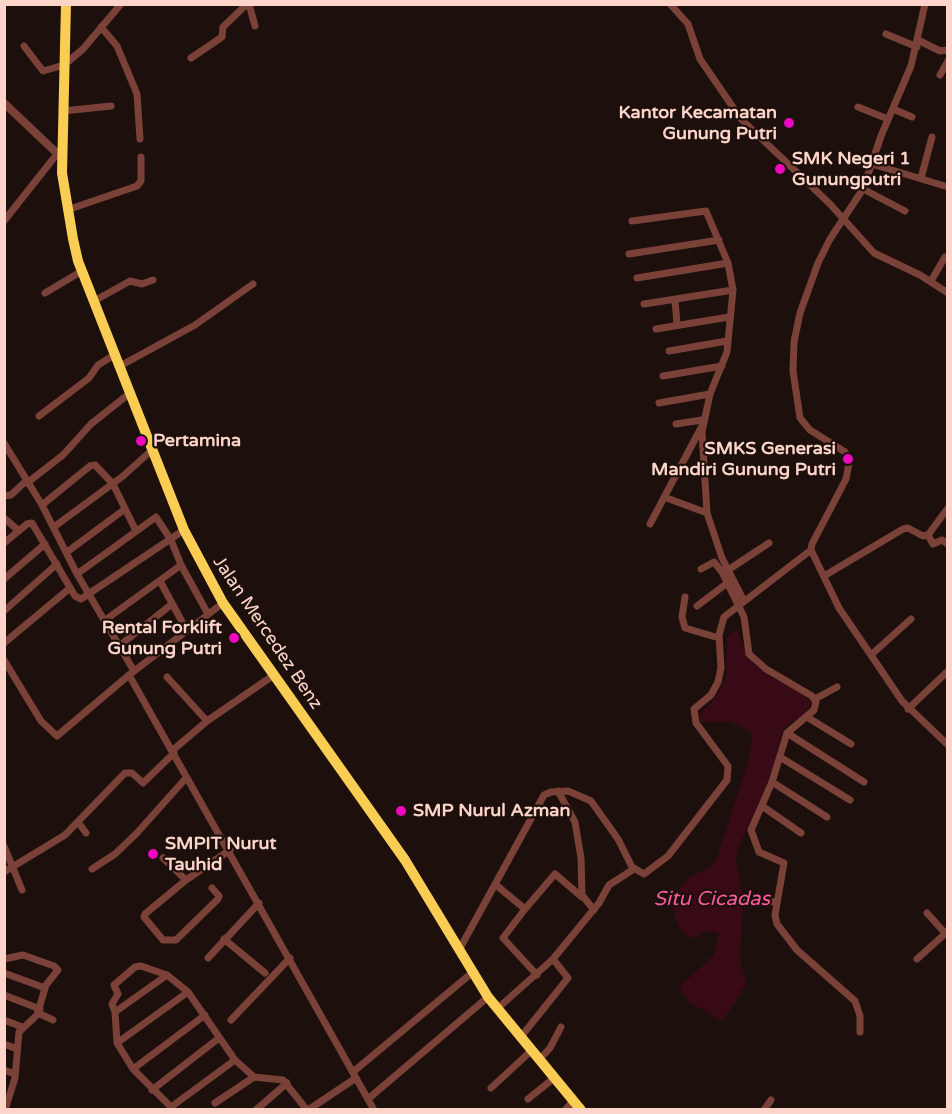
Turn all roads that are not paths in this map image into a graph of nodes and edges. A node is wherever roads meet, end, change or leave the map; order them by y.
1 (66, 4) edge
2 (121, 4) edge
3 (248, 4) edge
4 (670, 4) edge
5 (925, 4) edge
6 (255, 26) dead end
7 (101, 27) junction
8 (886, 34) dead end
9 (917, 44) junction
10 (24, 46) dead end
11 (948, 50) edge
12 (191, 58) dead end
13 (948, 61) edge
14 (64, 65) junction
15 (940, 75) dead end
16 (4, 103) edge
17 (111, 106) dead end
18 (858, 106) dead end
19 (893, 109) junction
20 (63, 111) junction
21 (912, 117) dead end
22 (888, 119) junction
23 (932, 137) dead end
24 (140, 139) dead end
25 (59, 156) junction
26 (141, 157) dead end
27 (872, 164) junction
28 (921, 178) junction
29 (948, 187) edge
30 (863, 189) junction
31 (67, 210) junction
32 (905, 211) dead end
33 (843, 218) junction
34 (4, 221) edge
35 (632, 221) dead end
36 (719, 240) junction
37 (629, 254) dead end
38 (945, 257) dead end
39 (728, 263) junction
40 (82, 271) junction
41 (637, 278) dead end
42 (153, 280) dead end
43 (931, 281) junction
44 (253, 284) dead end
45 (733, 290) junction
46 (45, 293) dead end
47 (948, 293) edge
48 (675, 300) junction
49 (94, 301) junction
50 (644, 304) dead end
51 (729, 316) junction
52 (677, 324) junction
53 (656, 328) dead end
54 (727, 341) junction
55 (669, 351) dead end
56 (116, 354) junction
57 (120, 366) junction
58 (722, 366) junction
59 (663, 376) dead end
60 (130, 393) junction
61 (710, 394) junction
62 (659, 403) dead end
63 (39, 416) dead end
64 (702, 423) junction
65 (676, 424) dead end
66 (4, 443) edge
67 (152, 450) junction
68 (27, 482) junction
69 (113, 484) junction
70 (4, 496) edge
71 (663, 497) junction
72 (42, 505) junction
73 (948, 508) edge
74 (125, 509) junction
75 (707, 513) junction
76 (4, 518) edge
77 (650, 524) dead end
78 (54, 527) junction
79 (184, 530) junction
80 (19, 531) junction
81 (136, 531) junction
82 (928, 535) junction
83 (171, 540) junction
84 (4, 543) edge
85 (769, 543) dead end
86 (45, 544) junction
87 (948, 544) edge
88 (811, 550) junction
89 (67, 552) junction
90 (57, 564) junction
91 (181, 565) junction
92 (701, 569) dead end
93 (728, 570) junction
94 (77, 574) junction
95 (824, 576) junction
96 (4, 579) edge
97 (160, 581) junction
98 (726, 584) junction
99 (70, 588) junction
100 (89, 596) junction
101 (685, 597) dead end
102 (741, 602) junction
103 (223, 603) junction
104 (172, 604) junction
105 (697, 606) dead end
106 (4, 611) edge
107 (208, 614) junction
108 (911, 620) dead end
109 (104, 621) junction
110 (187, 631) junction
111 (719, 639) junction
112 (4, 643) edge
113 (119, 646) junction
114 (871, 655) junction
115 (4, 660) edge
116 (948, 671) edge
117 (132, 673) junction
118 (274, 675) junction
119 (167, 677) dead end
120 (837, 687) dead end
121 (815, 699) junction
122 (908, 709) junction
123 (807, 717) junction
124 (207, 721) junction
125 (787, 733) junction
126 (851, 744) dead end
127 (948, 745) edge
128 (174, 752) junction
129 (780, 757) junction
130 (186, 778) junction
131 (772, 782) junction
132 (864, 782) dead end
133 (558, 791) junction
134 (850, 800) dead end
135 (762, 806) junction
136 (827, 817) dead end
137 (78, 822) junction
138 (86, 833) dead end
139 (801, 833) dead end
140 (4, 846) edge
141 (230, 850) junction
142 (17, 851) dead end
143 (6, 856) edge
144 (163, 858) dead end
145 (12, 865) junction
146 (92, 869) dead end
147 (634, 869) junction
148 (4, 872) edge
149 (186, 880) junction
150 (496, 885) junction
151 (212, 888) dead end
152 (22, 890) dead end
153 (583, 898) junction
154 (746, 901) dead end
155 (777, 902) junction
156 (259, 903) junction
157 (525, 909) junction
158 (594, 909) junction
159 (927, 914) dead end
160 (946, 932) edge
161 (225, 939) junction
162 (459, 950) junction
163 (208, 958) dead end
164 (290, 958) junction
165 (4, 959) edge
166 (553, 959) junction
167 (917, 959) dead end
168 (472, 972) junction
169 (4, 973) edge
170 (265, 973) dead end
171 (166, 975) junction
172 (537, 975) junction
173 (45, 988) junction
174 (188, 992) junction
175 (4, 995) edge
176 (488, 997) junction
177 (497, 1009) junction
178 (39, 1011) junction
179 (115, 1012) junction
180 (205, 1015) junction
181 (4, 1020) edge
182 (53, 1020) dead end
183 (231, 1020) dead end
184 (22, 1028) junction
185 (561, 1028) dead end
186 (860, 1032) dead end
187 (219, 1038) junction
188 (520, 1038) junction
189 (117, 1043) junction
190 (4, 1044) edge
191 (17, 1049) junction
192 (531, 1051) junction
193 (235, 1060) junction
194 (539, 1060) junction
195 (133, 1069) junction
196 (4, 1070) edge
197 (15, 1074) junction
198 (355, 1075) junction
199 (254, 1077) junction
200 (554, 1078) junction
201 (287, 1083) junction
202 (491, 1088) dead end
203 (152, 1090) junction
204 (368, 1099) junction
205 (528, 1099) dead end
206 (771, 1100) dead end
207 (573, 1101) junction
208 (215, 1103) dead end
209 (170, 1108) edge
210 (4, 1110) edge
211 (256, 1110) edge
212 (308, 1110) edge
213 (374, 1110) edge
214 (565, 1110) edge
215 (581, 1110) edge
216 (764, 1110) edge

1 - 14 main road, Jalan Mercedez Benz
2 - 7 street
3 - 6 street
3 - 12 street
4 - 33 street
5 - 9 street
7 - 14 street
7 - 24 street
8 - 9 street
9 - 11 street
9 - 19 street
10 - 14 street
13 - 15 street
14 - 20 main road, Jalan Mercedez Benz
16 - 25 street
17 - 20 street
18 - 22 street
19 - 21 street
19 - 22 street
20 - 25 main road, Jalan Mercedez Benz
22 - 27 street
23 - 28 street
25 - 31 main road, Jalan Mercedez Benz
25 - 34 street
26 - 31 street
27 - 28 street
27 - 30 street
28 - 29 street
30 - 32 street
30 - 33 street
31 - 40 main road, Jalan Mercedez Benz
33 - 43 street
33 - 88 street
35 - 36 street
36 - 37 street
36 - 39 street
38 - 43 street
39 - 41 street
39 - 45 street
40 - 46 street
40 - 49 main road, Jalan Mercedez Benz
42 - 49 street
43 - 47 street
44 - 57 street
45 - 48 street
45 - 51 street
48 - 50 street
48 - 52 street
49 - 56 main road, Jalan Mercedez Benz
51 - 52 street
51 - 54 street
52 - 53 street
54 - 55 street
54 - 58 street
56 - 57 main road, Jalan Mercedez Benz
56 - 63 street
57 - 60 main road, Jalan Mercedez Benz
58 - 59 street
58 - 61 street
60 - 67 main road, Jalan Mercedez Benz
60 - 68 street
61 - 62 street
61 - 64 street
64 - 65 street
64 - 71 street
64 - 75 street
66 - 68 street
67 - 69 street
67 - 79 main road, Jalan Mercedez Benz
68 - 70 street
68 - 72 street
69 - 72 street
69 - 74 street
69 - 78 street
71 - 75 street
71 - 77 street
72 - 78 street
73 - 82 street
74 - 81 street
74 - 89 street
75 - 93 street
76 - 80 street
78 - 89 street
79 - 83 street
79 - 103 main road, Jalan Mercedez Benz
80 - 84 street
80 - 86 street
81 - 83 street
81 - 94 street
82 - 87 street
82 - 95 street
83 - 91 street
83 - 100 street
85 - 93 street
86 - 90 street
86 - 96 street
88 - 95 street
88 - 102 street
89 - 94 street
90 - 99 street
90 - 106 street
91 - 97 street
91 - 107 street
92 - 98 street
93 - 102 street
94 - 100 street
95 - 114 street
97 - 104 street
97 - 109 street
98 - 102 street
98 - 105 street
99 - 100 street
99 - 112 street
100 - 109 street
101 - 111 street
102 - 111 street
102 - 121 street
103 - 107 street
103 - 118 main road, Jalan Mercedez Benz
104 - 110 street
104 - 113 street
107 - 110 street
108 - 114 street
109 - 113 street
110 - 117 street
111 - 147 street
113 - 117 street
114 - 122 street
115 - 117 street
116 - 122 street
117 - 128 street
118 - 124 street
118 - 162 main road, Jalan Mercedez Benz
119 - 124 street
120 - 121 street
121 - 123 street
122 - 127 street
123 - 125 street
123 - 126 street
124 - 128 street
125 - 129 street
125 - 132 street
128 - 130 street
128 - 137 street
129 - 131 street
129 - 134 street
130 - 141 street
130 - 146 street
131 - 135 street
131 - 136 street
133 - 147 street
133 - 150 street
133 - 153 street
135 - 139 street
135 - 155 street
137 - 138 street
137 - 145 street
140 - 143 street
141 - 149 street
141 - 156 street
142 - 143 street
143 - 145 street
144 - 149 street
145 - 148 street
145 - 152 street
147 - 158 street
149 - 151 street
150 - 157 street
150 - 162 street
153 - 157 street
153 - 158 street
154 - 155 street
155 - 186 street
156 - 161 street
156 - 164 street
157 - 172 street
158 - 166 street
159 - 160 street
160 - 167 street
161 - 163 street
161 - 170 street
162 - 168 main road, Jalan Mercedez Benz
164 - 183 street
164 - 198 street
165 - 173 street
166 - 172 street
166 - 188 street
168 - 176 main road, Jalan Mercedez Benz
168 - 198 street
169 - 173 street
171 - 174 street
171 - 179 street
171 - 179 street
172 - 177 street
173 - 178 street
174 - 180 street
174 - 189 street
175 - 178 street
176 - 177 main road, Jalan Mercedez Benz
176 - 204 street
177 - 188 main road, Jalan Mercedez Benz
178 - 182 street
178 - 184 street
179 - 189 street
180 - 187 street
180 - 195 street
181 - 184 street
184 - 191 street
185 - 194 street
187 - 193 street
187 - 203 street
188 - 192 main road, Jalan Mercedez Benz
189 - 195 street
190 - 191 street
191 - 197 street
192 - 194 main road, Jalan Mercedez Benz
192 - 202 street
193 - 199 street
193 - 209 street
194 - 200 main road, Jalan Mercedez Benz
195 - 203 street
196 - 197 street
197 - 210 street
198 - 204 street
198 - 212 street
199 - 201 street
199 - 208 street
200 - 205 street
200 - 207 main road, Jalan Mercedez Benz
201 - 211 street
201 - 212 street
203 - 209 street
204 - 213 street
206 - 216 street
207 - 214 street
207 - 215 main road, Jalan Mercedez Benz

